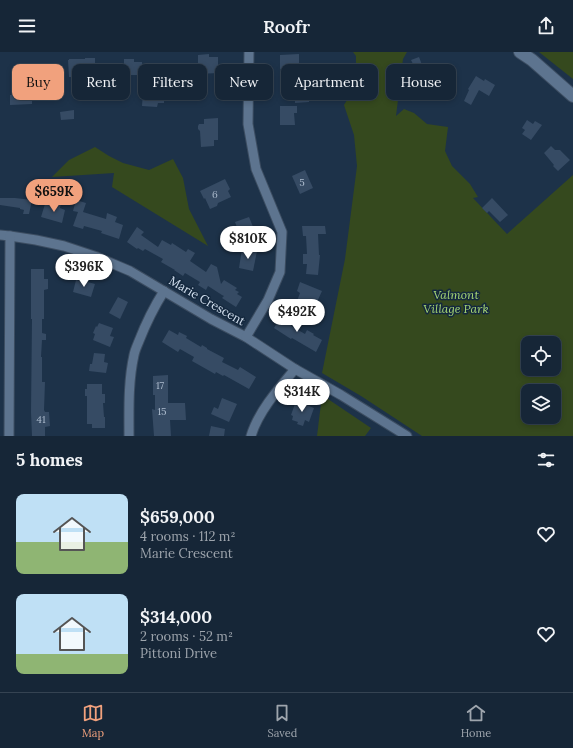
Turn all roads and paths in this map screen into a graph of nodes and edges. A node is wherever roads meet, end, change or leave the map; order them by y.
1 (249, 52) edge
2 (520, 52) edge
3 (573, 96) edge
4 (0, 235) edge
5 (10, 236) junction
6 (164, 291) junction
7 (246, 338) junction
8 (295, 369) junction
9 (9, 436) edge
10 (129, 436) edge
11 (251, 436) edge
12 (407, 436) edge

1 - 7 street
2 - 3 main road
4 - 5 street, Marie Crescent
5 - 6 street, Marie Crescent
5 - 9 street
6 - 7 street, Marie Crescent
6 - 10 street
7 - 8 street, Marie Crescent
8 - 11 street
8 - 12 street, Marie Crescent

